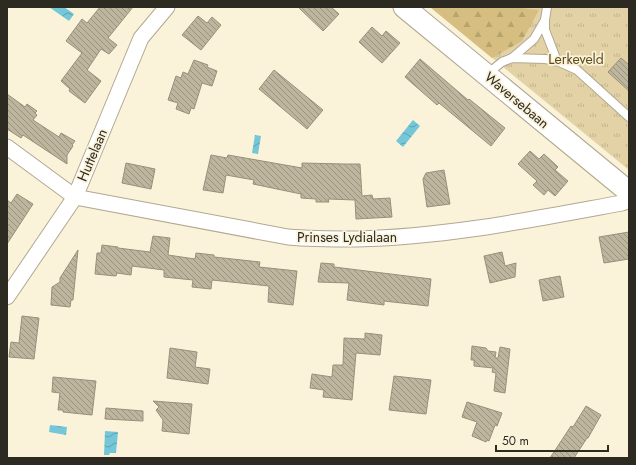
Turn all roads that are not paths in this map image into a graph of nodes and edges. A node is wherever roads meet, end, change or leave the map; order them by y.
1 (166, 7) edge
2 (404, 7) edge
3 (547, 7) edge
4 (545, 20) junction
5 (512, 58) junction
6 (557, 62) junction
7 (486, 75) junction
8 (629, 117) edge
9 (7, 147) edge
10 (629, 192) edge
11 (75, 197) junction
12 (629, 197) edge
13 (7, 297) edge

1 - 11 street, Huttelaan
2 - 7 street, Waversebaan
3 - 4 lane
4 - 5 lane
4 - 6 lane
5 - 6 lane
5 - 7 lane
6 - 8 lane
7 - 10 street, Waversebaan
9 - 11 street, Prinses Lydialaan
11 - 12 street, Prinses Lydialaan
11 - 13 street, Huttelaan

